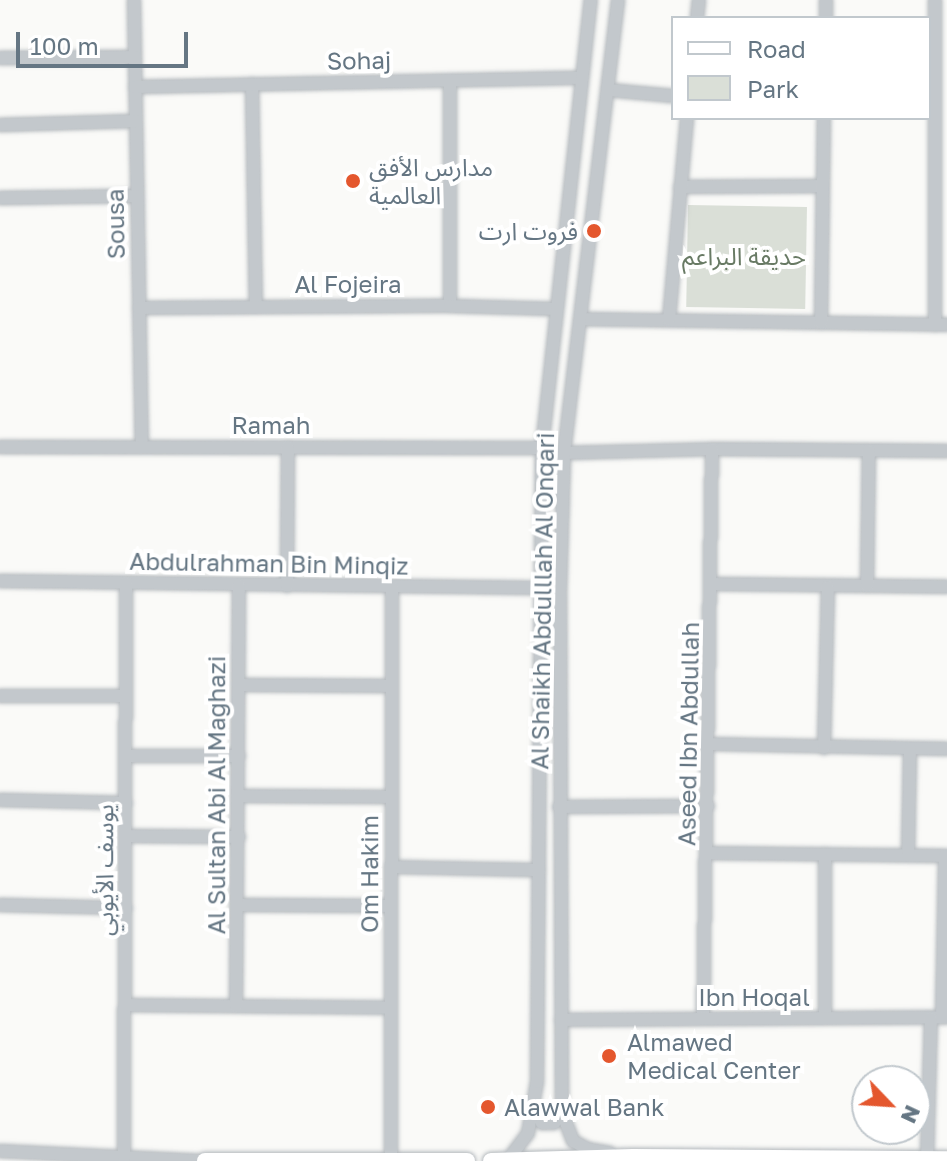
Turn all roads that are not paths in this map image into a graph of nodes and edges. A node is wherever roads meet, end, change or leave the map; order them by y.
1 (134, 0) edge
2 (591, 0) edge
3 (618, 0) edge
4 (935, 0) edge
5 (135, 57) junction
6 (0, 58) edge
7 (582, 78) junction
8 (450, 81) junction
9 (252, 84) junction
10 (135, 87) junction
11 (941, 89) edge
12 (609, 90) junction
13 (671, 96) edge
14 (687, 120) edge
15 (824, 120) edge
16 (136, 121) junction
17 (0, 125) edge
18 (822, 186) junction
19 (680, 187) junction
20 (136, 196) junction
21 (0, 198) edge
22 (256, 306) junction
23 (450, 306) junction
24 (139, 308) junction
25 (556, 309) junction
26 (581, 319) junction
27 (669, 320) junction
28 (821, 323) junction
29 (941, 325) edge
30 (0, 447) edge
31 (142, 447) junction
32 (288, 447) junction
33 (542, 448) junction
34 (712, 449) junction
35 (869, 451) junction
36 (947, 451) edge
37 (564, 453) junction
38 (0, 581) edge
39 (126, 583) junction
40 (712, 584) junction
41 (239, 585) junction
42 (287, 586) junction
43 (867, 586) junction
44 (392, 587) junction
45 (828, 587) junction
46 (947, 587) edge
47 (538, 588) junction
48 (239, 685) junction
49 (392, 686) junction
50 (0, 696) edge
51 (126, 696) junction
52 (709, 744) junction
53 (824, 748) junction
54 (910, 749) junction
55 (947, 749) edge
56 (126, 756) junction
57 (239, 756) junction
58 (239, 796) junction
59 (391, 797) junction
60 (0, 800) edge
61 (126, 803) junction
62 (708, 806) junction
63 (559, 807) junction
64 (126, 836) junction
65 (239, 837) junction
66 (708, 853) junction
67 (825, 854) junction
68 (908, 855) junction
69 (946, 856) edge
70 (391, 867) junction
71 (539, 870) junction
72 (0, 905) edge
73 (239, 905) junction
74 (390, 906) junction
75 (126, 908) junction
76 (126, 1005) junction
77 (236, 1006) junction
78 (391, 1008) junction
79 (940, 1017) edge
80 (825, 1018) junction
81 (703, 1019) junction
82 (561, 1020) junction
83 (535, 1109) junction
84 (562, 1113) junction
85 (0, 1151) edge
86 (124, 1157) junction
87 (633, 1157) junction
88 (927, 1159) junction
89 (947, 1159) edge
90 (206, 1161) edge
91 (391, 1161) edge
92 (467, 1161) edge
93 (491, 1161) edge
94 (507, 1161) edge

1 - 5 street, Sousa
2 - 7 street, Al Shaikh Abdulllah Al Onqari
3 - 12 street, Al Shaikh Abdulllah Al Onqari
4 - 11 street
5 - 6 street
5 - 10 street, Sousa
7 - 8 street, Sohaj
7 - 25 street, Al Shaikh Abdulllah Al Onqari
8 - 9 street, Sohaj
8 - 23 street
9 - 10 street, Sohaj
9 - 22 street
10 - 16 street, Sousa
11 - 29 street
12 - 13 street
12 - 26 street, Al Shaikh Abdulllah Al Onqari
14 - 19 street
15 - 18 street
16 - 17 street
16 - 20 street, Sousa
18 - 19 street
18 - 28 street
19 - 27 street
20 - 21 street
20 - 24 street, Sousa
22 - 23 street, Al Fojeira
22 - 24 street, Al Fojeira
23 - 25 street, Al Fojeira
24 - 31 street, Sousa
25 - 33 street, Al Shaikh Abdulllah Al Onqari
26 - 27 street
26 - 37 street, Al Shaikh Abdulllah Al Onqari
27 - 28 street
28 - 29 street
30 - 31 street, Ramah
31 - 32 street, Ramah
32 - 33 street, Ramah
32 - 42 street
33 - 47 street, Al Shaikh Abdulllah Al Onqari
34 - 35 street
34 - 37 street
34 - 40 street, Aseed Ibn Abdullah
35 - 36 street
35 - 43 street
37 - 63 street, Al Shaikh Abdulllah Al Onqari
38 - 39 street, Abdulrahman Bin Minqiz
39 - 41 street, Abdulrahman Bin Minqiz
39 - 51 street, يوسف الأيوبي
40 - 45 street
40 - 52 street, Aseed Ibn Abdullah
41 - 42 street, Abdulrahman Bin Minqiz
41 - 48 street, Al Sultan Abi Al Maghazi
42 - 44 street, Abdulrahman Bin Minqiz
43 - 45 street
43 - 46 street
44 - 47 street, Abdulrahman Bin Minqiz
44 - 49 street, Om Hakim
45 - 53 street
47 - 71 street, Al Shaikh Abdulllah Al Onqari
48 - 49 street
48 - 57 street, Al Sultan Abi Al Maghazi
49 - 59 street, Om Hakim
50 - 51 street
51 - 56 street, يوسف الأيوبي
52 - 53 street
52 - 62 street, Aseed Ibn Abdullah
53 - 54 street
54 - 55 street
54 - 68 street
56 - 57 street
56 - 61 street, يوسف الأيوبي
57 - 58 street, Al Sultan Abi Al Maghazi
58 - 59 street
58 - 65 street, Al Sultan Abi Al Maghazi
59 - 70 street, Om Hakim
60 - 61 street
61 - 64 street, يوسف الأيوبي
62 - 63 street
62 - 66 street, Aseed Ibn Abdullah
63 - 82 street, Al Shaikh Abdulllah Al Onqari
64 - 65 street
64 - 75 street, يوسف الأيوبي
65 - 73 street, Al Sultan Abi Al Maghazi
66 - 67 street
66 - 81 street, Aseed Ibn Abdullah
67 - 68 street
67 - 80 street
68 - 69 street
69 - 79 street
70 - 71 street
70 - 74 street, Om Hakim
71 - 83 street, Al Shaikh Abdulllah Al Onqari
72 - 75 street
73 - 74 street
73 - 77 street, Al Sultan Abi Al Maghazi
74 - 78 street, Om Hakim
75 - 76 street, يوسف الأيوبي
76 - 77 street
76 - 86 street, يوسف الأيوبي
77 - 78 street
78 - 91 street, Om Hakim
79 - 80 street, Ibn Hoqal
79 - 88 street
80 - 81 street, Ibn Hoqal
81 - 82 street, Ibn Hoqal
82 - 84 street, Al Shaikh Abdulllah Al Onqari
83 - 84 street
83 - 94 street, Al Shaikh Abdulllah Al Onqari
84 - 87 street
85 - 86 street
86 - 90 street
87 - 88 main road
87 - 94 main road
88 - 89 main road
90 - 91 main road
91 - 92 main road
93 - 94 main road

